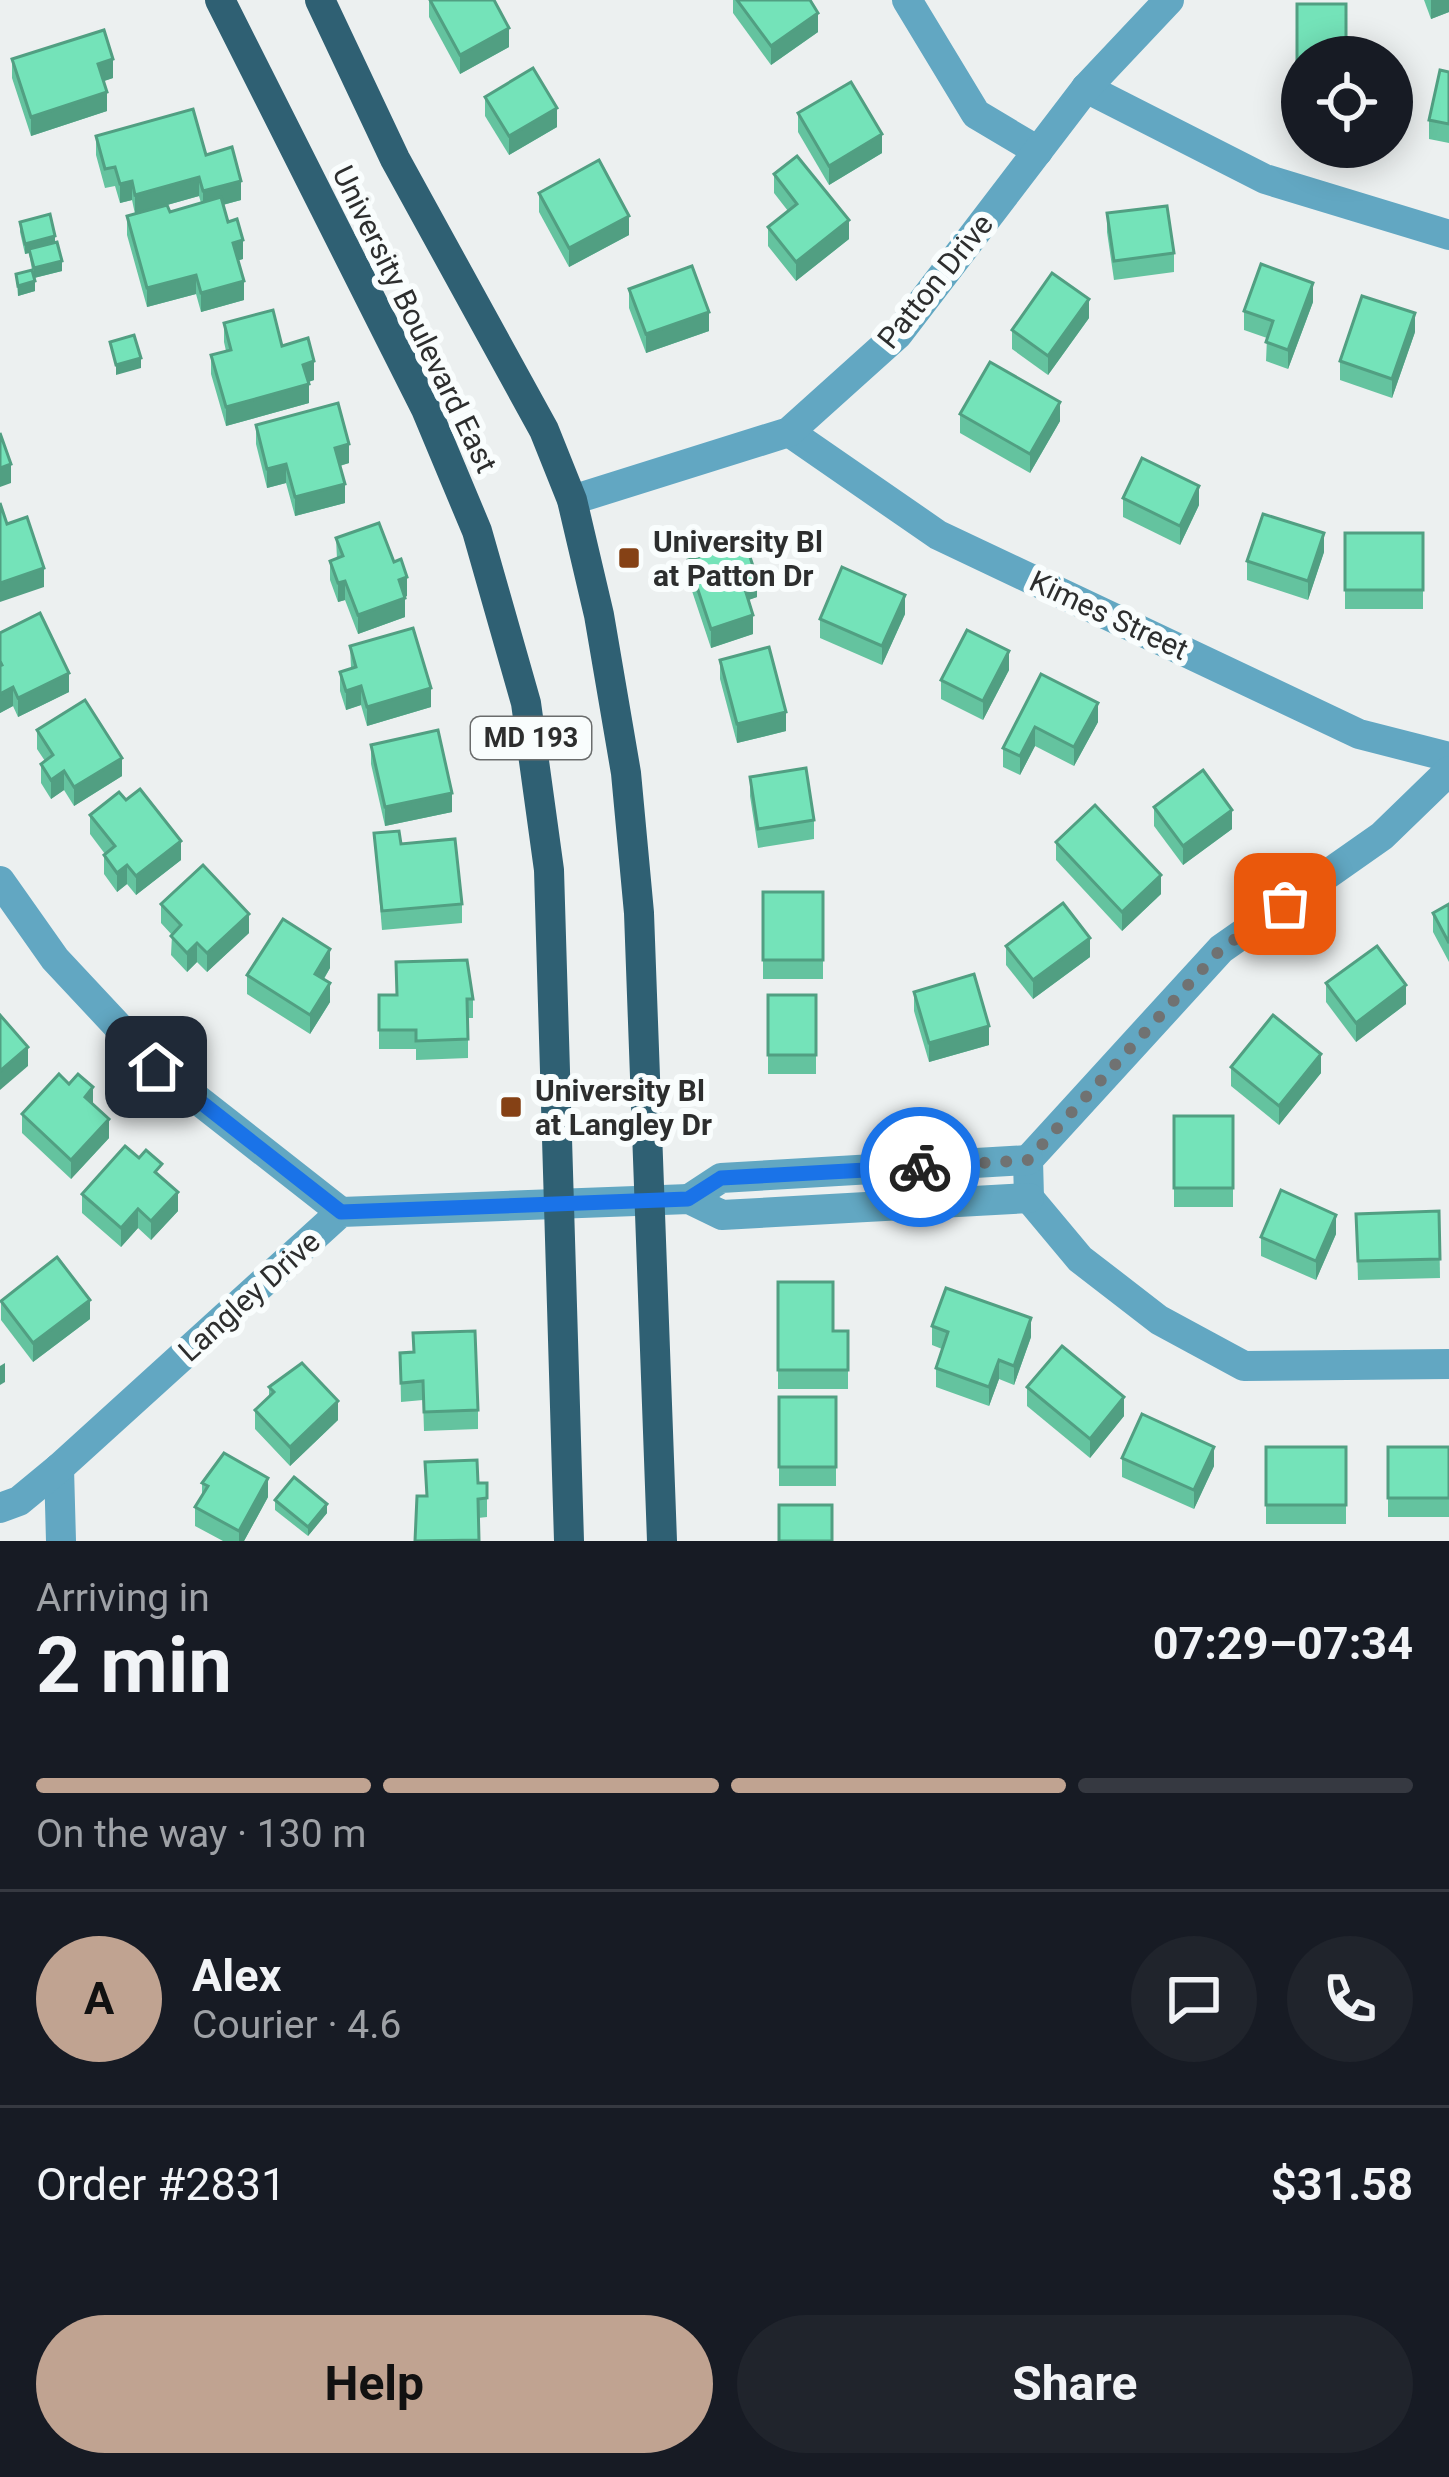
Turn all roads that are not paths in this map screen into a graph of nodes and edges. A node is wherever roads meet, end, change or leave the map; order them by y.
1 (220, 0) edge
2 (320, 0) edge
3 (907, 0) edge
4 (1169, 0) edge
5 (1086, 88) junction
6 (1038, 151) junction
7 (1449, 235) edge
8 (789, 432) junction
9 (572, 500) junction
10 (1449, 757) edge
11 (1449, 771) edge
12 (0, 881) edge
13 (1028, 1160) junction
14 (1029, 1198) junction
15 (688, 1199) junction
16 (653, 1200) junction
17 (562, 1204) junction
18 (341, 1212) junction
19 (1449, 1364) edge
20 (59, 1468) junction
21 (0, 1508) edge
22 (61, 1541) edge
23 (568, 1541) edge
24 (662, 1541) edge

1 - 17 main road, University Boulevard East / MD 193
2 - 9 main road, University Boulevard East / MD 193
3 - 6 street
4 - 5 street, Patton Drive
5 - 6 street, Patton Drive
5 - 7 street
6 - 8 street, Patton Drive
8 - 9 street, Patton Drive
8 - 10 street, Kimes Street
9 - 16 main road, University Boulevard East / MD 193
11 - 13 street
12 - 18 street
13 - 14 street
13 - 15 street, Langley Drive
14 - 15 street, Langley Drive
14 - 19 street
15 - 16 street, Langley Drive
16 - 17 street, Langley Drive
16 - 24 main road, University Boulevard East / MD 193
17 - 18 street, Langley Drive
17 - 23 main road, University Boulevard East / MD 193
18 - 20 street, Langley Drive
20 - 21 street, Langley Drive
20 - 22 street

